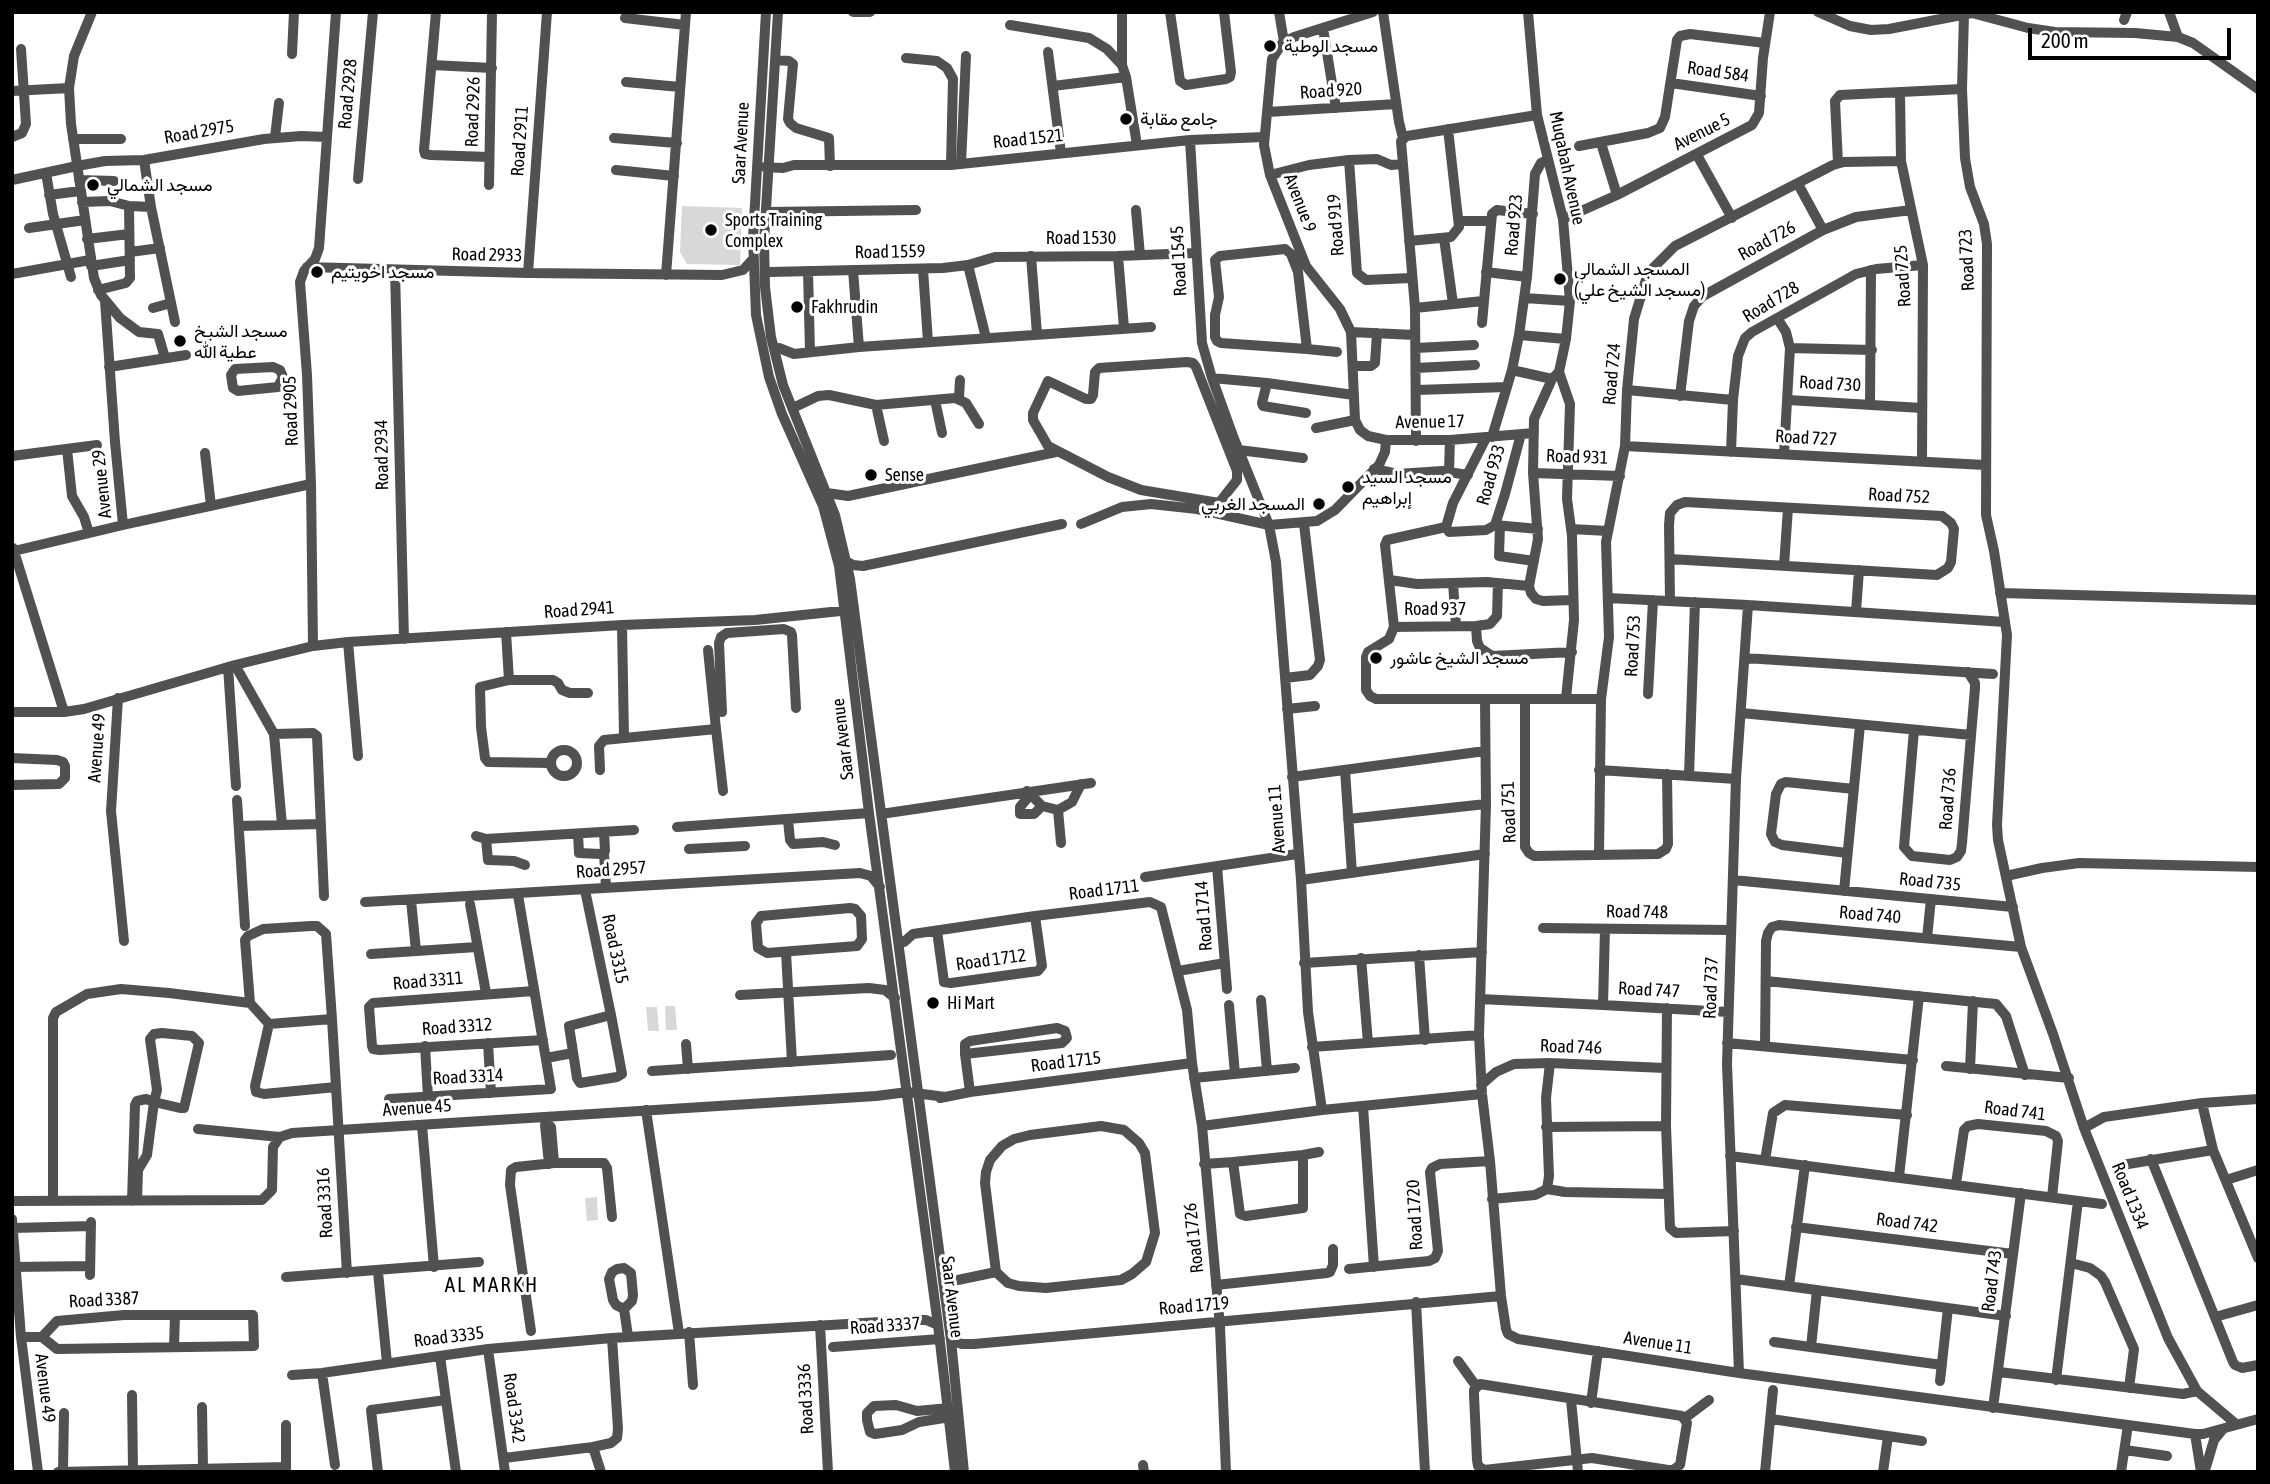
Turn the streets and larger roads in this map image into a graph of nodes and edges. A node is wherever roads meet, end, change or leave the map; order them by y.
1 (92, 12) edge
2 (294, 12) edge
3 (336, 12) edge
4 (373, 12) edge
5 (436, 12) edge
6 (492, 12) edge
7 (547, 12) edge
8 (686, 12) edge
9 (766, 12) edge
10 (778, 12) edge
11 (853, 12) edge
12 (870, 12) edge
13 (1122, 12) edge
14 (1170, 12) edge
15 (1224, 12) edge
16 (1279, 12) edge
17 (1335, 12) edge
18 (1373, 12) edge
19 (1382, 12) edge
20 (1528, 12) edge
21 (1770, 12) edge
22 (2169, 12) edge
23 (1823, 13) edge
24 (1970, 13) edge
25 (625, 19) dead end
26 (685, 25) junction
27 (1010, 25) dead end
28 (1336, 25) junction
29 (1322, 28) junction
30 (2178, 37) junction
31 (1283, 42) junction
32 (1765, 43) junction
33 (21, 49) dead end
34 (1048, 52) dead end
35 (292, 54) dead end
36 (966, 56) dead end
37 (906, 58) dead end
38 (776, 60) junction
39 (432, 65) junction
40 (1122, 65) junction
41 (492, 68) junction
42 (1126, 77) junction
43 (626, 82) dead end
44 (1671, 83) junction
45 (1053, 86) junction
46 (680, 87) junction
47 (69, 88) junction
48 (2258, 88) edge
49 (1962, 89) junction
50 (18, 91) edge
51 (1900, 92) junction
52 (1761, 96) junction
53 (279, 103) dead end
54 (1396, 104) junction
55 (1336, 108) junction
56 (1268, 112) junction
57 (1537, 115) junction
58 (1448, 129) junction
59 (12, 137) edge
60 (327, 137) junction
61 (1264, 137) junction
62 (275, 138) junction
63 (614, 138) dead end
64 (1404, 138) junction
65 (73, 139) junction
66 (121, 139) dead end
67 (1190, 140) junction
68 (677, 143) junction
69 (1601, 143) junction
70 (1137, 145) junction
71 (1579, 146) dead end
72 (1061, 153) junction
73 (1697, 155) junction
74 (489, 158) junction
75 (144, 160) junction
76 (1349, 160) junction
77 (1546, 160) junction
78 (1901, 161) junction
79 (764, 163) junction
80 (1838, 163) junction
81 (1402, 164) junction
82 (956, 165) junction
83 (77, 166) junction
84 (830, 166) junction
85 (616, 170) dead end
86 (46, 173) junction
87 (1270, 175) junction
88 (674, 176) junction
89 (358, 179) dead end
90 (12, 180) edge
91 (114, 181) dead end
92 (1798, 184) junction
93 (489, 185) dead end
94 (80, 191) junction
95 (49, 195) junction
96 (1617, 195) junction
97 (129, 206) junction
98 (151, 207) junction
99 (916, 210) dead end
100 (1136, 210) dead end
101 (1911, 210) junction
102 (769, 212) junction
103 (1533, 214) junction
104 (1732, 218) junction
105 (1563, 219) junction
106 (85, 220) junction
107 (1459, 221) junction
108 (1491, 221) junction
109 (56, 224) junction
110 (29, 228) dead end
111 (1823, 230) junction
112 (129, 234) junction
113 (1444, 238) junction
114 (87, 239) junction
115 (1409, 241) junction
116 (160, 248) junction
117 (1195, 253) junction
118 (1140, 255) junction
119 (130, 256) junction
120 (1031, 256) junction
121 (1118, 256) junction
122 (753, 259) junction
123 (91, 263) junction
124 (67, 264) junction
125 (968, 265) junction
126 (1923, 265) junction
127 (306, 267) junction
128 (923, 269) junction
129 (395, 270) junction
130 (853, 270) junction
131 (1871, 270) junction
132 (808, 271) junction
133 (770, 272) junction
134 (1486, 272) junction
135 (528, 273) junction
136 (12, 274) edge
137 (666, 275) junction
138 (722, 275) junction
139 (71, 277) dead end
140 (1527, 277) junction
141 (1412, 278) junction
142 (1218, 286) junction
143 (1198, 287) junction
144 (754, 289) junction
145 (98, 290) junction
146 (1524, 298) junction
147 (105, 300) junction
148 (1483, 301) junction
149 (1570, 301) junction
150 (171, 303) junction
151 (1199, 304) junction
152 (1453, 304) junction
153 (1217, 307) junction
154 (152, 308) dead end
155 (1415, 308) junction
156 (1777, 317) junction
157 (175, 322) dead end
158 (1482, 323) dead end
159 (1150, 327) dead end
160 (1124, 328) junction
161 (1351, 332) junction
162 (1377, 333) junction
163 (1037, 334) junction
164 (1415, 335) junction
165 (1519, 335) junction
166 (986, 338) junction
167 (1566, 339) junction
168 (928, 342) junction
169 (1474, 345) dead end
170 (859, 347) junction
171 (779, 348) junction
172 (1416, 348) junction
173 (1790, 348) junction
174 (1307, 349) junction
175 (1872, 350) junction
176 (810, 352) junction
177 (1337, 352) dead end
178 (793, 354) junction
179 (186, 355) dead end
180 (165, 358) junction
181 (1475, 365) dead end
182 (1353, 366) junction
183 (109, 367) junction
184 (784, 368) junction
185 (1416, 368) junction
186 (1511, 370) junction
187 (307, 375) junction
188 (1555, 375) junction
189 (283, 377) junction
190 (1212, 378) junction
191 (960, 380) dead end
192 (1267, 383) junction
193 (1507, 387) junction
194 (1417, 390) junction
195 (1626, 390) junction
196 (1354, 395) junction
197 (1680, 396) junction
198 (959, 398) junction
199 (935, 400) junction
200 (1733, 400) junction
201 (1788, 400) junction
202 (876, 404) junction
203 (1870, 404) junction
204 (797, 406) junction
205 (1922, 408) junction
206 (1306, 413) dead end
207 (1355, 420) junction
208 (979, 424) dead end
209 (1316, 428) dead end
210 (942, 433) dead end
211 (1534, 433) junction
212 (1521, 434) junction
213 (1489, 437) junction
214 (1386, 440) junction
215 (1450, 440) junction
216 (884, 441) dead end
217 (1416, 441) junction
218 (807, 444) junction
219 (97, 445) dead end
220 (1625, 446) junction
221 (67, 449) junction
222 (1239, 450) junction
223 (1056, 452) junction
224 (1731, 452) junction
225 (205, 453) dead end
226 (1784, 454) junction
227 (12, 456) edge
228 (1304, 458) dead end
229 (1922, 461) junction
230 (1985, 465) junction
231 (1374, 469) junction
232 (1449, 471) junction
233 (1533, 473) junction
234 (1468, 475) junction
235 (1569, 475) junction
236 (1620, 476) junction
237 (311, 484) junction
238 (827, 493) junction
239 (848, 496) junction
240 (211, 506) junction
241 (1788, 508) junction
242 (835, 515) junction
243 (1062, 524) dead end
244 (1080, 524) dead end
245 (1304, 524) junction
246 (123, 525) junction
247 (1269, 525) junction
248 (1498, 525) junction
249 (1446, 527) junction
250 (1538, 529) junction
251 (1571, 529) junction
252 (1608, 531) junction
253 (89, 533) junction
254 (1404, 536) junction
255 (13, 548) edge
256 (835, 548) junction
257 (1406, 548) dead end
258 (1670, 559) junction
259 (846, 561) junction
260 (1534, 561) junction
261 (863, 566) junction
262 (1784, 566) junction
263 (1858, 570) junction
264 (850, 579) junction
265 (1390, 580) junction
266 (1453, 583) junction
267 (1498, 583) junction
268 (1529, 586) junction
269 (2000, 593) junction
270 (1608, 598) junction
271 (1572, 600) junction
272 (1653, 600) junction
273 (2258, 600) edge
274 (1670, 601) junction
275 (1695, 602) junction
276 (1748, 605) junction
277 (825, 611) junction
278 (1856, 612) junction
279 (849, 613) junction
280 (812, 614) junction
281 (2005, 622) junction
282 (622, 625) junction
283 (755, 626) junction
284 (1456, 626) junction
285 (1476, 626) junction
286 (1394, 627) junction
287 (506, 632) junction
288 (404, 639) junction
289 (348, 642) junction
290 (313, 646) junction
291 (708, 650) dead end
292 (1572, 652) junction
293 (1745, 659) junction
294 (232, 666) junction
295 (1968, 673) junction
296 (1993, 674) dead end
297 (1285, 678) junction
298 (509, 680) junction
299 (588, 693) dead end
300 (1648, 694) dead end
301 (118, 698) junction
302 (1566, 698) junction
303 (1485, 699) junction
304 (1525, 699) junction
305 (1601, 699) junction
306 (1315, 706) dead end
307 (796, 708) dead end
308 (1287, 709) junction
309 (12, 712) edge
310 (64, 712) junction
311 (722, 712) dead end
312 (1741, 713) junction
313 (1860, 726) junction
314 (716, 730) junction
315 (1914, 730) junction
316 (274, 734) junction
317 (1971, 735) junction
318 (624, 737) junction
319 (1485, 751) junction
320 (358, 756) dead end
321 (12, 758) edge
322 (577, 760) junction
323 (550, 763) junction
324 (1345, 770) junction
325 (1599, 770) junction
326 (1667, 774) junction
327 (1689, 775) junction
328 (1292, 777) junction
329 (1736, 779) junction
330 (12, 785) edge
331 (236, 786) dead end
332 (1854, 789) junction
333 (723, 791) dead end
334 (1028, 793) junction
335 (237, 800) dead end
336 (1486, 804) junction
337 (1042, 806) junction
338 (1058, 810) junction
339 (875, 814) junction
340 (825, 817) junction
341 (1349, 819) junction
342 (788, 820) junction
343 (730, 823) junction
344 (321, 824) junction
345 (282, 825) junction
346 (699, 825) junction
347 (239, 827) junction
348 (677, 827) dead end
349 (634, 830) dead end
350 (604, 832) junction
351 (578, 834) junction
352 (513, 837) junction
353 (1061, 843) dead end
354 (745, 846) dead end
355 (731, 847) junction
356 (604, 853) junction
357 (1847, 853) junction
358 (876, 854) junction
359 (1297, 854) junction
360 (1485, 854) junction
361 (1599, 855) junction
362 (1217, 866) junction
363 (2258, 867) edge
364 (860, 873) junction
365 (1352, 873) junction
366 (2006, 876) junction
367 (1145, 877) dead end
368 (1300, 880) junction
369 (1733, 880) junction
370 (880, 887) junction
371 (606, 888) junction
372 (584, 890) junction
373 (1844, 891) junction
374 (518, 895) junction
375 (324, 896) dead end
376 (893, 899) junction
377 (1931, 899) junction
378 (411, 900) junction
379 (365, 902) dead end
380 (470, 904) dead end
381 (2012, 907) junction
382 (1035, 916) junction
383 (245, 926) dead end
384 (902, 927) junction
385 (1543, 928) dead end
386 (1605, 929) junction
387 (937, 930) junction
388 (1731, 930) junction
389 (913, 934) junction
390 (1927, 939) junction
391 (124, 941) dead end
392 (904, 942) junction
393 (477, 947) junction
394 (2021, 947) junction
395 (416, 951) junction
396 (786, 952) junction
397 (1482, 953) junction
398 (371, 954) dead end
399 (1419, 955) junction
400 (1361, 958) junction
401 (1225, 963) junction
402 (1304, 963) junction
403 (891, 968) junction
404 (1178, 971) junction
405 (1766, 981) junction
406 (869, 988) junction
407 (1227, 989) dead end
408 (534, 991) junction
409 (788, 992) junction
410 (486, 993) junction
411 (740, 995) dead end
412 (1919, 996) junction
413 (895, 998) junction
414 (1480, 999) junction
415 (1261, 1000) dead end
416 (1973, 1001) junction
417 (250, 1003) junction
418 (1603, 1004) junction
419 (1229, 1005) dead end
420 (1667, 1009) junction
421 (1728, 1012) junction
422 (611, 1015) junction
423 (332, 1019) junction
424 (269, 1024) junction
425 (1479, 1035) junction
426 (543, 1040) junction
427 (1424, 1040) junction
428 (488, 1043) junction
429 (1368, 1043) junction
430 (1727, 1043) junction
431 (686, 1044) dead end
432 (425, 1046) junction
433 (1765, 1046) junction
434 (1312, 1047) junction
435 (373, 1049) joint
436 (573, 1053) junction
437 (965, 1054) junction
438 (891, 1055) dead end
439 (546, 1058) junction
440 (1913, 1060) junction
441 (792, 1062) junction
442 (1192, 1063) junction
443 (1549, 1063) junction
444 (1946, 1066) dead end
445 (1295, 1068) dead end
446 (1665, 1068) junction
447 (688, 1069) junction
448 (915, 1069) junction
449 (1970, 1069) junction
450 (652, 1071) dead end
451 (1267, 1071) junction
452 (1235, 1074) junction
453 (2025, 1075) junction
454 (1194, 1078) junction
455 (2069, 1078) junction
456 (336, 1087) junction
457 (1482, 1089) junction
458 (970, 1092) junction
459 (491, 1093) junction
460 (913, 1096) junction
461 (428, 1097) junction
462 (389, 1099) dead end
463 (2258, 1099) edge
464 (154, 1102) junction
465 (2202, 1103) junction
466 (1363, 1106) junction
467 (646, 1110) junction
468 (1322, 1110) junction
469 (1907, 1115) junction
470 (547, 1120) junction
471 (422, 1125) junction
472 (1202, 1126) junction
473 (1666, 1126) junction
474 (1546, 1128) junction
475 (2084, 1128) junction
476 (198, 1129) dead end
477 (339, 1130) junction
478 (280, 1137) junction
479 (2213, 1150) junction
480 (1319, 1152) dead end
481 (1303, 1155) junction
482 (1730, 1156) junction
483 (2151, 1159) junction
484 (1765, 1160) junction
485 (1490, 1161) junction
486 (1233, 1162) junction
487 (552, 1164) junction
488 (1204, 1164) junction
489 (1805, 1165) junction
490 (2122, 1165) dead end
491 (2258, 1170) edge
492 (1899, 1177) junction
493 (2226, 1180) junction
494 (1956, 1184) junction
495 (1547, 1189) junction
496 (1668, 1194) junction
497 (2021, 1194) junction
498 (2052, 1197) junction
499 (1492, 1199) junction
500 (53, 1200) junction
501 (135, 1200) junction
502 (12, 1201) edge
503 (2078, 1201) junction
504 (2102, 1204) dead end
505 (612, 1217) dead end
506 (12, 1219) edge
507 (1796, 1227) junction
508 (13, 1228) edge
509 (1734, 1231) junction
510 (2253, 1237) edge
511 (1333, 1249) dead end
512 (2013, 1254) junction
513 (2258, 1258) edge
514 (478, 1262) dead end
515 (2071, 1263) junction
516 (1374, 1266) junction
517 (14, 1267) junction
518 (433, 1267) junction
519 (1349, 1269) dead end
520 (942, 1271) junction
521 (378, 1272) junction
522 (347, 1273) junction
523 (990, 1273) junction
524 (286, 1277) dead end
525 (1736, 1279) junction
526 (1216, 1285) junction
527 (1789, 1286) junction
528 (944, 1288) junction
529 (1817, 1290) junction
530 (1501, 1296) junction
531 (935, 1298) junction
532 (1416, 1302) junction
533 (2258, 1305) edge
534 (1948, 1308) junction
535 (624, 1309) dead end
536 (176, 1315) junction
537 (2006, 1316) junction
538 (2215, 1317) junction
539 (914, 1320) junction
540 (1220, 1321) junction
541 (820, 1325) junction
542 (939, 1325) junction
543 (531, 1331) dead end
544 (684, 1332) junction
545 (628, 1336) junction
546 (21, 1337) junction
547 (42, 1337) junction
548 (612, 1338) junction
549 (946, 1340) junction
550 (1774, 1342) dead end
551 (974, 1344) junction
552 (174, 1347) junction
553 (833, 1347) dead end
554 (1811, 1348) junction
555 (488, 1349) junction
556 (1598, 1351) junction
557 (440, 1356) junction
558 (953, 1358) junction
559 (1458, 1361) dead end
560 (387, 1363) junction
561 (1942, 1365) junction
562 (2258, 1365) edge
563 (1999, 1372) junction
564 (322, 1373) junction
565 (1739, 1373) junction
566 (292, 1375) dead end
567 (2056, 1380) junction
568 (1940, 1381) dead end
569 (693, 1385) dead end
570 (1476, 1387) junction
571 (2129, 1388) junction
572 (1773, 1391) dead end
573 (2197, 1391) junction
574 (132, 1395) dead end
575 (446, 1400) junction
576 (1571, 1400) junction
577 (1709, 1400) dead end
578 (1591, 1403) junction
579 (202, 1407) dead end
580 (1993, 1408) junction
581 (949, 1412) junction
582 (64, 1413) dead end
583 (1685, 1418) junction
584 (1771, 1419) junction
585 (2258, 1419) edge
586 (286, 1425) dead end
587 (2128, 1425) junction
588 (2231, 1426) junction
589 (2199, 1434) junction
590 (1888, 1436) junction
591 (1923, 1441) dead end
592 (593, 1447) junction
593 (2124, 1450) junction
594 (2167, 1457) dead end
595 (504, 1458) junction
596 (335, 1465) dead end
597 (1577, 1466) edge
598 (203, 1468) junction
599 (38, 1469) edge
600 (133, 1469) junction
601 (286, 1469) edge
602 (1475, 1469) edge
603 (1683, 1469) edge
604 (191, 1470) edge
605 (2205, 1470) edge
606 (956, 1471) edge
607 (26, 1472) edge
608 (61, 1472) edge
609 (378, 1472) edge
610 (456, 1472) edge
611 (505, 1472) edge
612 (601, 1472) edge
613 (828, 1472) edge
614 (1226, 1472) edge
615 (1425, 1472) edge
616 (1765, 1472) edge
617 (1883, 1472) edge
618 (2122, 1472) edge

1 - 47 street
2 - 35 street
3 - 60 street, Road 2905
4 - 89 street, Road 2928
5 - 39 street
6 - 41 street, Road 2926
7 - 135 street, Road 2911
8 - 26 street
9 - 79 street, Saar Avenue
10 - 38 street, Saar Avenue
11 - 12 street
13 - 40 street
14 - 15 street
16 - 31 street
17 - 28 street
18 - 28 street
19 - 54 street
20 - 57 street, Muqabah Avenue
21 - 32 street, Avenue 5
22 - 30 street
23 - 24 street
24 - 30 street
24 - 49 street, Road 723
25 - 26 street
26 - 46 street
27 - 40 street
28 - 29 street
29 - 31 street
29 - 55 street
30 - 48 street
31 - 56 street, Avenue 9
32 - 44 street, Road 584
32 - 52 street, Avenue 5
33 - 50 street
34 - 45 street
36 - 82 street
37 - 82 street
38 - 79 street, Saar Avenue
38 - 84 street
39 - 41 street, Road 2926
39 - 74 street, Road 2926
40 - 42 street
41 - 74 street, Road 2926
42 - 45 street
42 - 70 street
43 - 46 street
44 - 52 street, Road 584
44 - 69 street, Road 584
45 - 72 street
46 - 68 street
47 - 50 street
47 - 65 street
49 - 51 street
49 - 230 street, Road 723
50 - 59 street
51 - 78 street, Road 725
51 - 80 street
52 - 73 street, Avenue 5
53 - 62 street
54 - 55 street, Road 920
54 - 64 street
55 - 56 street, Road 920
56 - 61 street, Avenue 9
57 - 58 street
57 - 77 street, Muqabah Avenue
58 - 64 street
58 - 107 street
60 - 62 street, Road 2975
60 - 127 street, Road 2905
61 - 67 street, Road 1521
61 - 87 street, Avenue 9
62 - 75 street, Road 2975
63 - 68 street
64 - 81 street
65 - 66 street
65 - 83 street
67 - 70 street, Road 1521
67 - 117 street, Road 1545
68 - 88 street
69 - 71 street, Road 584
69 - 96 street
70 - 72 street, Road 1521
72 - 82 street, Road 1521
73 - 96 street, Avenue 5
73 - 104 street
74 - 93 street, Road 2926
75 - 83 street, Road 2975
75 - 98 street
76 - 81 street
76 - 87 street
76 - 141 street, Road 919
77 - 103 street, Road 923
77 - 105 street, Muqabah Avenue
78 - 80 street, Road 724
78 - 101 street, Road 725
79 - 84 street, Road 1521
79 - 102 street, Saar Avenue
79 - 122 street, Saar Avenue
80 - 92 street, Road 724
81 - 115 street
82 - 84 street, Road 1521
83 - 86 street, Road 2975
83 - 94 street
85 - 88 street
86 - 90 street, Road 2975
86 - 95 street
87 - 161 street, Avenue 9
88 - 137 street
91 - 94 street
92 - 104 street, Road 724
92 - 111 street
94 - 95 street
94 - 97 street
94 - 106 street
95 - 109 street
96 - 105 street, Avenue 5
97 - 98 street
97 - 112 street
98 - 116 street
99 - 102 street
100 - 118 street
101 - 111 street, Road 726
101 - 126 street, Road 725
102 - 133 street
102 - 218 street, Saar Avenue
103 - 108 street
103 - 140 street, Road 923
104 - 195 street, Road 724
105 - 149 street, Muqabah Avenue
106 - 109 street
106 - 114 street
107 - 108 street
107 - 113 street
108 - 134 street
109 - 110 street
109 - 124 street
111 - 197 street, Road 726
112 - 114 street
112 - 119 street
113 - 115 street
113 - 152 street
114 - 123 street
115 - 141 street
116 - 119 street
116 - 150 street
117 - 118 street, Road 1530
117 - 143 street, Road 1545
118 - 121 street, Road 1530
119 - 123 street
119 - 145 street
120 - 121 street, Road 1530
120 - 125 street, Road 1530
120 - 163 street
121 - 160 street
122 - 138 street, Road 2933
122 - 144 street, Saar Avenue
123 - 124 street
123 - 145 street
124 - 136 street
124 - 139 street
125 - 128 street, Road 1559
125 - 166 street
126 - 131 street, Road 728
126 - 205 street, Road 725
127 - 129 street, Road 2933
127 - 187 street, Road 2905
128 - 130 street, Road 1559
128 - 168 street
129 - 135 street, Road 2933
129 - 288 street, Road 2934
130 - 132 street, Road 1559
130 - 170 street
131 - 156 street, Road 728
131 - 175 street, Road 730
132 - 133 street, Road 1559
132 - 176 street
133 - 171 street
134 - 140 street
134 - 148 street
135 - 137 street, Road 2933
137 - 138 street, Road 2933
138 - 144 street, Road 2933
140 - 146 street, Road 923
141 - 155 street
142 - 143 street
142 - 153 street
142 - 174 street
143 - 151 street, Road 1545
144 - 256 street, Saar Avenue
145 - 147 street
146 - 149 street
146 - 165 street, Road 923
147 - 180 street
147 - 183 street, Avenue 29
148 - 152 street
148 - 158 street
149 - 167 street, Muqabah Avenue
150 - 154 street
150 - 157 street
151 - 153 street
151 - 190 street, Road 1545
152 - 155 street
153 - 174 street
155 - 164 street
156 - 173 street, Road 730
156 - 200 street, Road 728
159 - 160 street
160 - 163 street
161 - 162 street
161 - 182 street, Avenue 9
162 - 164 street
162 - 182 street
163 - 166 street
164 - 172 street
165 - 167 street
165 - 186 street, Road 923
166 - 168 street
167 - 188 street, Muqabah Avenue
168 - 170 street
169 - 172 street
170 - 176 street
171 - 178 street
171 - 184 street
172 - 185 street
173 - 175 street, Road 730
173 - 201 street, Road 730
174 - 177 street
175 - 203 street, Road 730
176 - 178 street
178 - 184 street
179 - 180 street
180 - 183 street
181 - 185 street
182 - 196 street, Avenue 9
183 - 246 street, Avenue 29
184 - 204 street
185 - 194 street
186 - 188 street
186 - 193 street, Road 923
187 - 189 street
187 - 237 street, Road 2905
188 - 211 street, Muqabah Avenue
188 - 235 street
189 - 189 street
190 - 192 street
190 - 222 street, Road 1545
191 - 198 street
192 - 196 street
192 - 206 street
193 - 194 street
193 - 213 street, Road 923
194 - 217 street
195 - 197 street
195 - 220 street, Road 724
196 - 207 street, Avenue 9
197 - 200 street
198 - 199 street
198 - 208 street
199 - 202 street
199 - 210 street
200 - 224 street, Road 728
201 - 203 street, Road 730
201 - 226 street, Road 730
202 - 204 street
202 - 216 street
203 - 205 street, Road 730
204 - 218 street
205 - 229 street, Road 725
207 - 209 street
207 - 214 street
211 - 212 street, Avenue 17
211 - 233 street, Muqabah Avenue
212 - 213 street, Avenue 17
212 - 248 street, Road 933
213 - 215 street, Avenue 17
213 - 234 street, Road 923
214 - 217 street, Avenue 17
214 - 231 street, Avenue 17
215 - 217 street, Avenue 17
215 - 232 street
218 - 238 street, Saar Avenue
219 - 221 street
220 - 224 street, Road 727
220 - 236 street, Road 724
221 - 227 street
221 - 253 street
222 - 228 street
222 - 247 street, Road 1545
223 - 223 street
223 - 239 street
224 - 226 street, Road 727
225 - 240 street
226 - 229 street, Road 727
229 - 230 street, Road 727
230 - 269 street, Road 723
231 - 232 street
231 - 245 street, Avenue 17
232 - 234 street
233 - 235 street, Road 931
233 - 250 street, Muqabah Avenue
234 - 249 street, Road 923
235 - 236 street, Road 931
235 - 251 street
236 - 252 street, Road 724
237 - 240 street, Avenue 29
237 - 290 street, Road 2905
238 - 239 street
238 - 242 street, Saar Avenue
239 - 242 street
240 - 246 street, Avenue 29
241 - 258 street, Road 752
241 - 262 street
241 - 263 street, Road 752
242 - 259 street, Saar Avenue
243 - 261 street
244 - 247 street, Avenue 17
245 - 247 street, Avenue 17
245 - 297 street
246 - 253 street, Avenue 49
247 - 297 street, Avenue 11
248 - 249 street
248 - 250 street
248 - 260 street
249 - 254 street
250 - 260 street, Muqabah Avenue
251 - 252 street
251 - 271 street
252 - 270 street, Road 724
253 - 255 street, Avenue 49
254 - 257 street
254 - 265 street
255 - 310 street, Avenue 49
256 - 277 street
256 - 279 street, Saar Avenue
258 - 262 street, Road 752
258 - 274 street, Road 752
259 - 261 street
259 - 264 street, Saar Avenue
260 - 268 street, Muqabah Avenue
261 - 264 street
262 - 263 street, Road 752
263 - 278 street
264 - 279 street, Saar Avenue
265 - 266 street
265 - 286 street
266 - 267 street
266 - 284 street
267 - 268 street
267 - 285 street, Road 937
268 - 271 street
269 - 273 street
269 - 281 street, Road 723
270 - 272 street
270 - 305 street, Road 724
271 - 292 street
272 - 274 street
272 - 300 street, Road 753
274 - 275 street
275 - 276 street
275 - 327 street
276 - 278 street
276 - 293 street, Road 737
277 - 279 street, Road 2941
277 - 280 street, Road 2941
278 - 281 street
279 - 280 street, Road 2941
279 - 339 street, Saar Avenue
280 - 283 street, Road 2941
281 - 366 street, Road 723
282 - 283 street, Road 2941
282 - 287 street, Road 2941
282 - 318 street
283 - 307 street
283 - 311 street
284 - 285 street, Road 937
284 - 286 street, Road 937
285 - 292 street, Road 937
286 - 303 street
287 - 288 street, Road 2941
287 - 298 street
288 - 289 street, Road 2941
289 - 290 street, Road 2941
289 - 320 street
290 - 294 street, Road 2941
291 - 314 street
292 - 302 street
293 - 295 street
293 - 312 street, Road 737
294 - 301 street, Road 2941
294 - 316 street
294 - 331 street
295 - 296 street
295 - 317 street, Road 736
297 - 308 street, Avenue 11
298 - 299 street
298 - 323 street
301 - 310 street, Avenue 49
301 - 391 street, Avenue 49
302 - 304 street
302 - 305 street
303 - 304 street
303 - 319 street, Avenue 11
304 - 361 street, Road 751
305 - 325 street
306 - 308 street
308 - 328 street, Avenue 11
309 - 310 street
312 - 313 street
312 - 329 street, Road 737
313 - 315 street
313 - 332 street
314 - 318 street
314 - 333 street
315 - 317 street
315 - 317 street, Road 736
316 - 344 street
316 - 345 street
318 - 322 street
319 - 324 street
319 - 336 street, Avenue 11
321 - 330 street
322 - 323 street
322 - 323 street
324 - 328 street
324 - 341 street
325 - 326 street
325 - 361 street
326 - 327 street
326 - 361 street, Road 751
327 - 329 street
328 - 359 street, Avenue 11
329 - 369 street, Road 737
332 - 357 street
332 - 357 street
334 - 337 street
334 - 337 street
334 - 338 street
334 - 339 street
335 - 347 street
336 - 341 street
336 - 360 street, Avenue 11
337 - 338 street
338 - 353 street
339 - 340 street
339 - 358 street, Saar Avenue
339 - 376 street, Saar Avenue
340 - 342 street
340 - 342 street
341 - 365 street
342 - 343 street
343 - 346 street
343 - 355 street
344 - 345 street
344 - 375 street
345 - 347 street
346 - 348 street
346 - 355 street
347 - 383 street
349 - 350 street
350 - 351 street
350 - 356 street
351 - 352 street
351 - 356 street
352 - 352 street
354 - 355 street
356 - 371 street
357 - 373 street
358 - 364 street
358 - 370 street, Saar Avenue
359 - 362 street, Road 1714
359 - 368 street, Avenue 11
360 - 365 street
360 - 397 street, Avenue 11
362 - 367 street, Road 1714
362 - 401 street, Road 1714
363 - 366 street
364 - 370 street
364 - 371 street, Road 2957
365 - 368 street
366 - 381 street, Road 1334
368 - 402 street, Avenue 11
369 - 373 street, Road 735
369 - 388 street, Road 737
370 - 403 street, Saar Avenue
371 - 372 street, Road 2957
372 - 374 street, Road 2957
372 - 422 street, Road 3315
373 - 377 street, Road 735
374 - 378 street, Road 2957
374 - 408 street
376 - 384 street
376 - 448 street, Saar Avenue
377 - 381 street, Road 735
377 - 390 street
378 - 379 street, Road 2957
378 - 395 street
380 - 393 street
381 - 394 street, Road 1334
382 - 387 street, Road 1711
382 - 387 street, Road 1712
382 - 404 street, Road 1711
384 - 389 street
384 - 392 street
385 - 386 street, Road 748
386 - 388 street, Road 748
386 - 418 street, Road 747
387 - 389 street, Road 1711
388 - 421 street, Road 737
389 - 392 street
390 - 394 street, Road 740
390 - 405 street, Road 740
392 - 448 street
393 - 395 street
393 - 410 street
394 - 455 street, Road 1334
395 - 398 street
396 - 396 street
396 - 409 street
397 - 399 street
397 - 414 street, Avenue 11
399 - 400 street
399 - 427 street
400 - 402 street
400 - 429 street
401 - 404 street, Road 1714
401 - 407 street, Road 1714
402 - 434 street, Avenue 11
403 - 406 street
403 - 413 street, Saar Avenue
404 - 442 street, Road 1711
405 - 412 street
405 - 433 street, Road 740
406 - 409 street
406 - 413 street
408 - 410 street, Road 3311
408 - 426 street
409 - 411 street
409 - 441 street
410 - 435 street, Road 3311
412 - 416 street
412 - 440 street
413 - 460 street, Saar Avenue
414 - 418 street
414 - 425 street, Avenue 11
415 - 451 street
416 - 449 street
416 - 453 street
417 - 423 street
417 - 424 street
417 - 500 street
418 - 420 street, Road 747
419 - 452 street
420 - 421 street, Road 747
420 - 446 street
421 - 430 street, Road 737
422 - 436 street, Road 3315
422 - 436 street, Road 3315
423 - 424 street
423 - 456 street, Road 3316
424 - 456 street
425 - 427 street
425 - 457 street, Avenue 11
426 - 428 street, Road 3312
426 - 439 street
427 - 429 street
428 - 432 street, Road 3312
428 - 459 street
429 - 434 street
430 - 433 street
430 - 482 street, Road 737
431 - 447 street
432 - 435 street, Road 3312
432 - 461 street
433 - 440 street
434 - 468 street, Avenue 11
436 - 439 street
437 - 437 street
437 - 458 street
438 - 441 street
439 - 459 street, Road 3314
440 - 469 street
441 - 447 street
442 - 454 street, Road 1711
442 - 458 street, Road 1715
443 - 446 street, Road 746
443 - 457 street, Road 746
443 - 474 street
444 - 449 street
445 - 451 street
446 - 473 street
447 - 450 street
448 - 460 street, Saar Avenue
449 - 453 street
451 - 452 street
452 - 454 street
453 - 455 street
454 - 472 street, Road 1711
455 - 475 street, Road 1334
456 - 477 street, Road 3316
457 - 466 street
457 - 485 street, Avenue 11
458 - 460 street, Road 1715
459 - 461 street, Road 3314
460 - 467 street, Avenue 45
460 - 520 street, Saar Avenue
460 - 531 street, Saar Avenue
461 - 462 street, Road 3314
463 - 465 street
464 - 464 street
464 - 501 street
464 - 501 street
465 - 475 street
465 - 479 street
466 - 468 street
466 - 516 street
467 - 470 street, Avenue 45
467 - 544 street
468 - 472 street
469 - 484 street
469 - 492 street
470 - 471 street, Avenue 45
470 - 487 street
471 - 477 street, Avenue 45
471 - 518 street
472 - 488 street, Road 1726
473 - 474 street
473 - 496 street
474 - 495 street
475 - 573 street, Road 1334
476 - 478 street, Avenue 45
477 - 478 street, Avenue 45
477 - 522 street, Road 3316
478 - 501 street
479 - 483 street, Road 1334
479 - 493 street
480 - 481 street
481 - 486 street
481 - 486 street
482 - 484 street
482 - 509 street, Road 737
483 - 490 street, Road 1334
483 - 538 street, Road 1334
484 - 489 street
485 - 499 street, Avenue 11
485 - 516 street, Road 1720
486 - 488 street
487 - 505 street
487 - 543 street
488 - 526 street, Road 1726
489 - 492 street
489 - 507 street
491 - 493 street
492 - 494 street
493 - 510 street
494 - 497 street
494 - 498 street, Road 741
495 - 496 street
495 - 499 street
496 - 509 street
497 - 498 street
497 - 512 street, Road 743
498 - 503 street
499 - 530 street, Avenue 11
500 - 501 street
500 - 502 street
503 - 504 street
503 - 515 street
506 - 508 street, Avenue 49
507 - 512 street, Road 742
507 - 527 street
508 - 517 street, Avenue 49
508 - 517 street
509 - 525 street, Road 737
510 - 513 street
511 - 526 street
512 - 537 street, Road 743
514 - 518 street
515 - 567 street
515 - 571 street
516 - 519 street, Road 1720
517 - 546 street, Avenue 49
518 - 521 street
520 - 523 street
520 - 528 street, Saar Avenue
521 - 522 street
521 - 560 street
522 - 524 street
523 - 523 street
523 - 528 street
525 - 527 street
525 - 565 street, Road 737
526 - 540 street, Road 1726
527 - 529 street
528 - 549 street, Saar Avenue
529 - 534 street
529 - 554 street
530 - 532 street, Road 1719
530 - 556 street, Avenue 11
531 - 539 street
531 - 542 street, Saar Avenue
532 - 540 street, Road 1719
532 - 615 street
533 - 538 street
534 - 537 street
534 - 561 street
535 - 545 street
536 - 547 street, Road 3387
536 - 552 street
536 - 552 street, Road 3387
537 - 563 street, Road 743
538 - 562 street, Road 1334
539 - 541 street, Road 3335
539 - 542 street, Road 3335
540 - 551 street, Road 1719
540 - 614 street, Road 1726
541 - 544 street, Road 3335
541 - 613 street, Road 3336
542 - 549 street, Saar Avenue
544 - 545 street, Road 3335
544 - 569 street
545 - 548 street, Road 3335
546 - 547 street, Road 3387
546 - 599 street, Avenue 49
547 - 552 street, Road 3387
548 - 555 street, Road 3335
548 - 592 street
549 - 551 street, Road 1719
549 - 553 street, Road 3337
549 - 558 street, Saar Avenue
549 - 581 street, Saar Avenue
550 - 554 street
551 - 558 street, Road 1719
554 - 561 street
555 - 557 street, Road 3335
555 - 595 street, Road 3342
556 - 565 street, Avenue 11
556 - 578 street
557 - 560 street, Road 3335
557 - 575 street
558 - 606 street, Saar Avenue
559 - 570 street
560 - 564 street, Road 3335
561 - 568 street
563 - 567 street
563 - 580 street, Road 743
564 - 566 street, Road 3335
564 - 596 street
565 - 580 street, Avenue 11
567 - 571 street
570 - 576 street
570 - 602 street
571 - 573 street
572 - 584 street
573 - 588 street, Road 1334
574 - 600 street
575 - 609 street
575 - 610 street
576 - 578 street
576 - 597 street
577 - 583 street
578 - 583 street
579 - 598 street
580 - 587 street, Avenue 11
581 - 581 street
581 - 606 street, Saar Avenue
582 - 608 street
583 - 603 street
584 - 590 street
584 - 616 street
585 - 588 street
586 - 601 street
587 - 589 street, Avenue 11
587 - 593 street
588 - 589 street
588 - 605 street
589 - 605 street
590 - 591 street
590 - 617 street
592 - 595 street
592 - 612 street
593 - 594 street
593 - 618 street
595 - 611 street, Road 3342
597 - 602 street
597 - 603 street
598 - 601 street
598 - 604 street
599 - 607 street, Avenue 49
600 - 604 street
600 - 608 street

